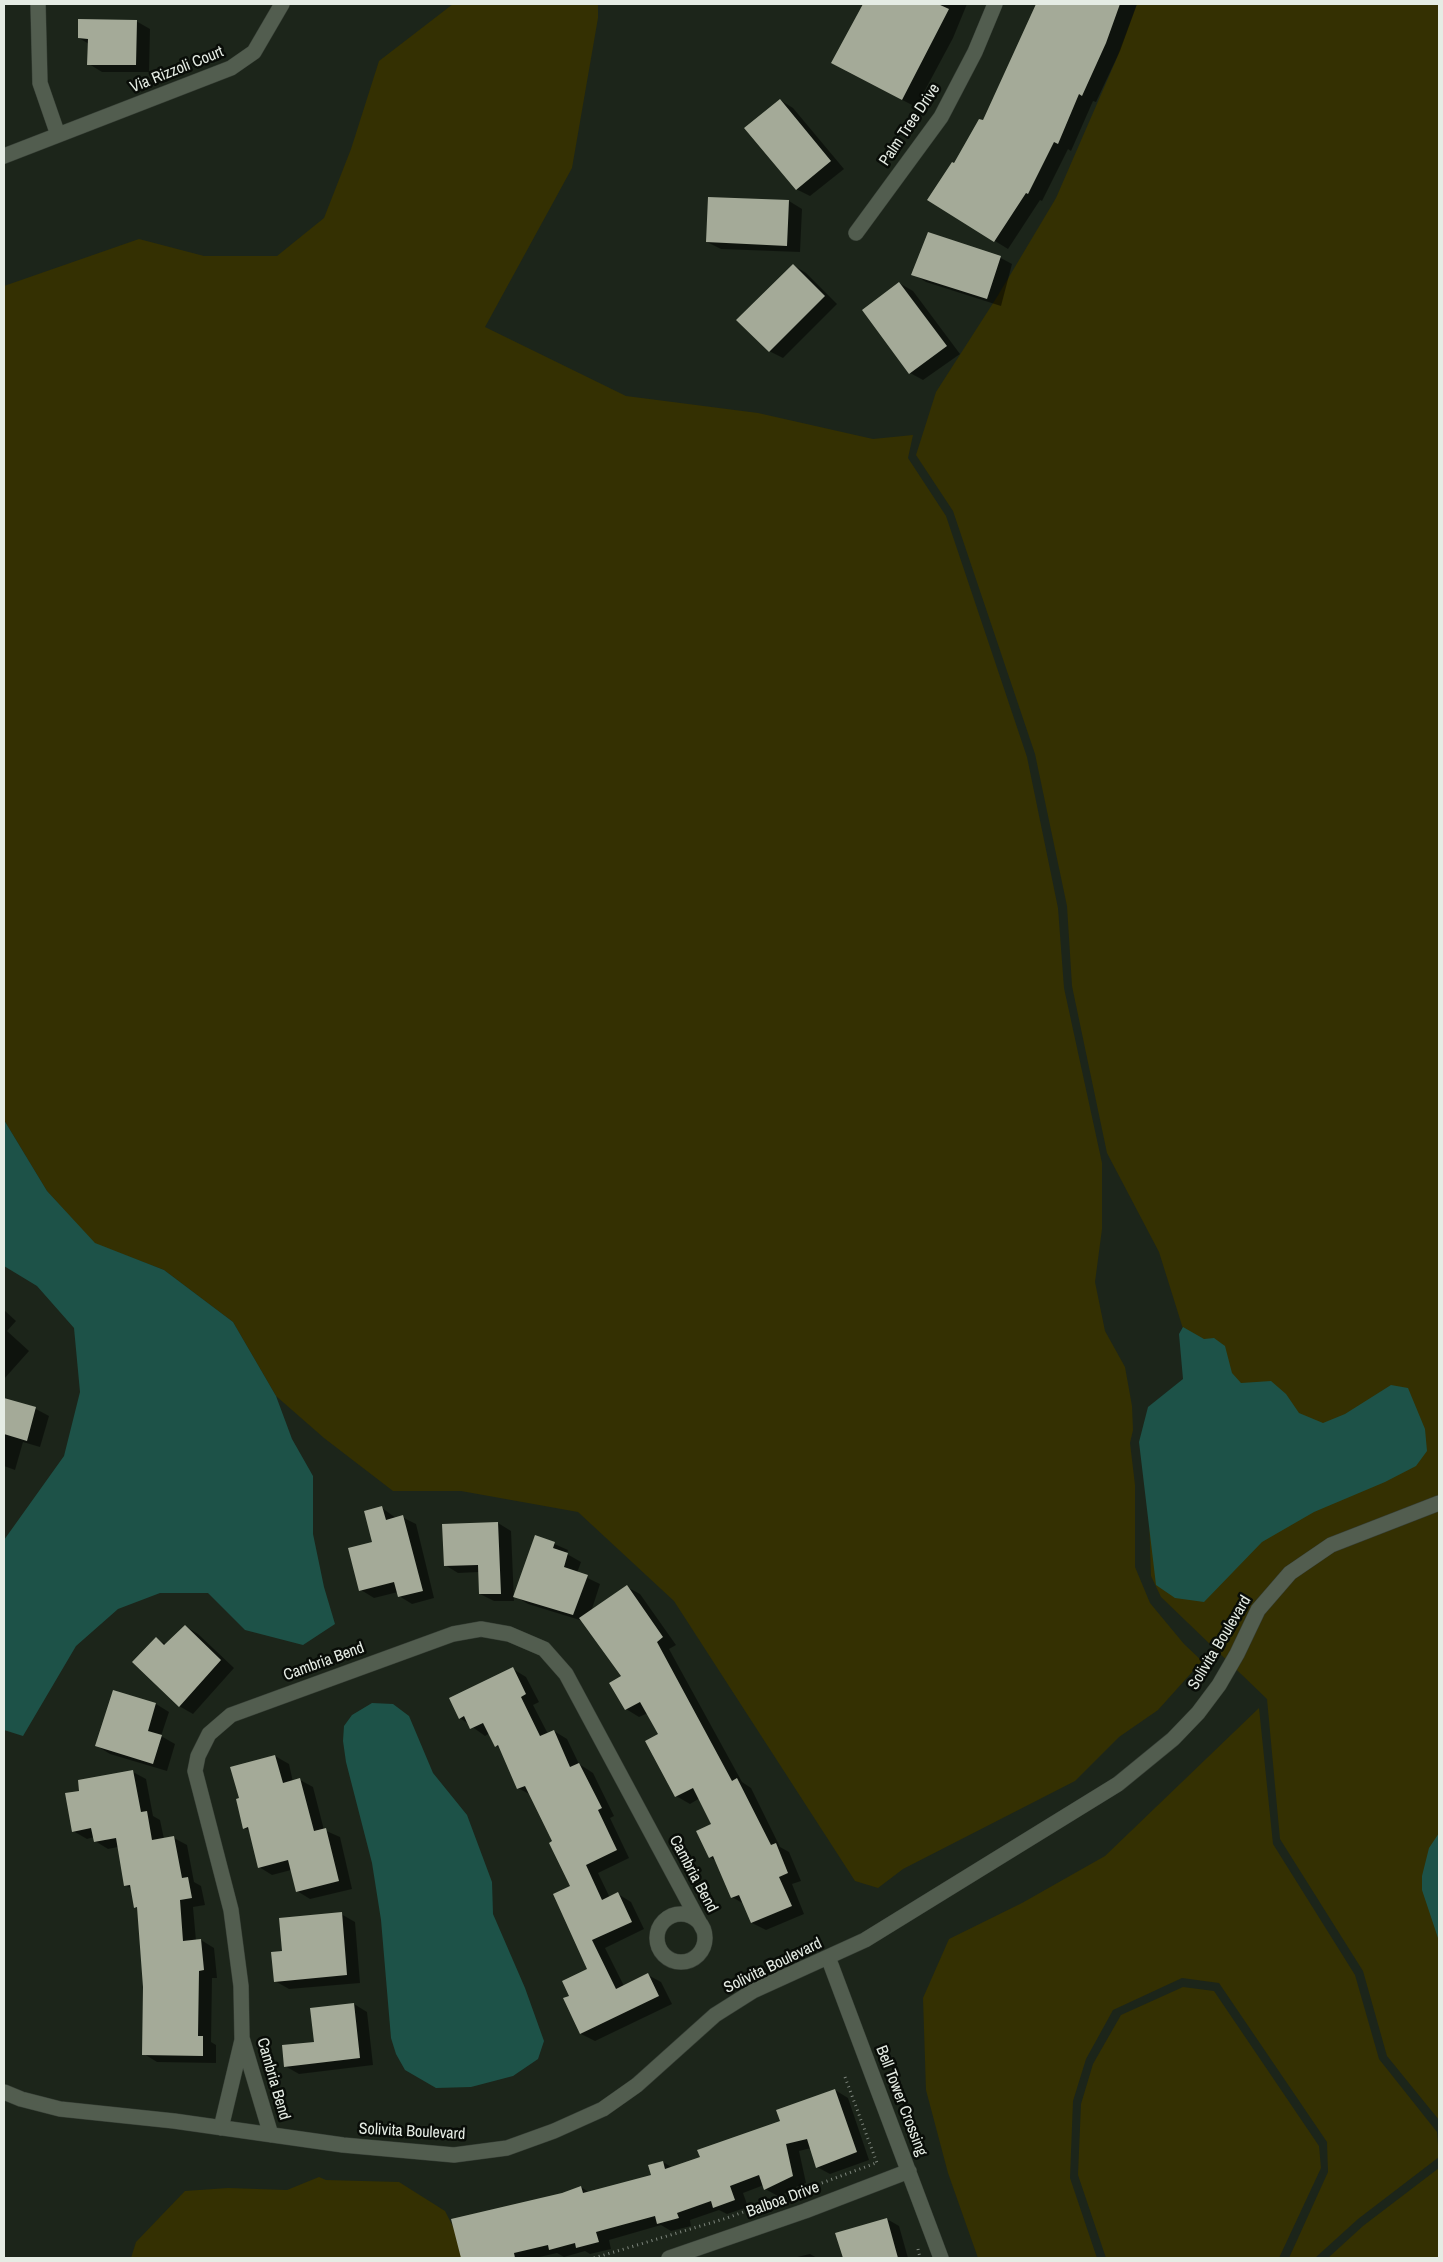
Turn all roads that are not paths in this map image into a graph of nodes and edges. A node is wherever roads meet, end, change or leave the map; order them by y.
1 (38, 4) edge
2 (282, 4) edge
3 (995, 4) edge
4 (58, 135) junction
5 (4, 156) edge
6 (856, 233) dead end
7 (1439, 1503) edge
8 (703, 1929) dead end
9 (828, 1957) junction
10 (242, 2038) junction
11 (4, 2092) edge
12 (221, 2128) junction
13 (271, 2135) junction
14 (909, 2171) junction
15 (705, 2253) edge
16 (669, 2258) edge
17 (941, 2258) edge

1 - 4 street
2 - 4 street, Via Rizzoli Court
3 - 6 street, Palm Tree Drive
4 - 5 street, Via Rizzoli Court
7 - 9 street, Solivita Boulevard
8 - 10 street, Cambria Bend
9 - 13 street, Solivita Boulevard
9 - 14 street, Bell Tower Crossing
10 - 12 street
10 - 13 street, Cambria Bend
11 - 12 street, Solivita Boulevard
12 - 13 street, Solivita Boulevard
14 - 15 street, Balboa Drive
14 - 17 street, Bell Tower Crossing
15 - 16 street, Balboa Drive

